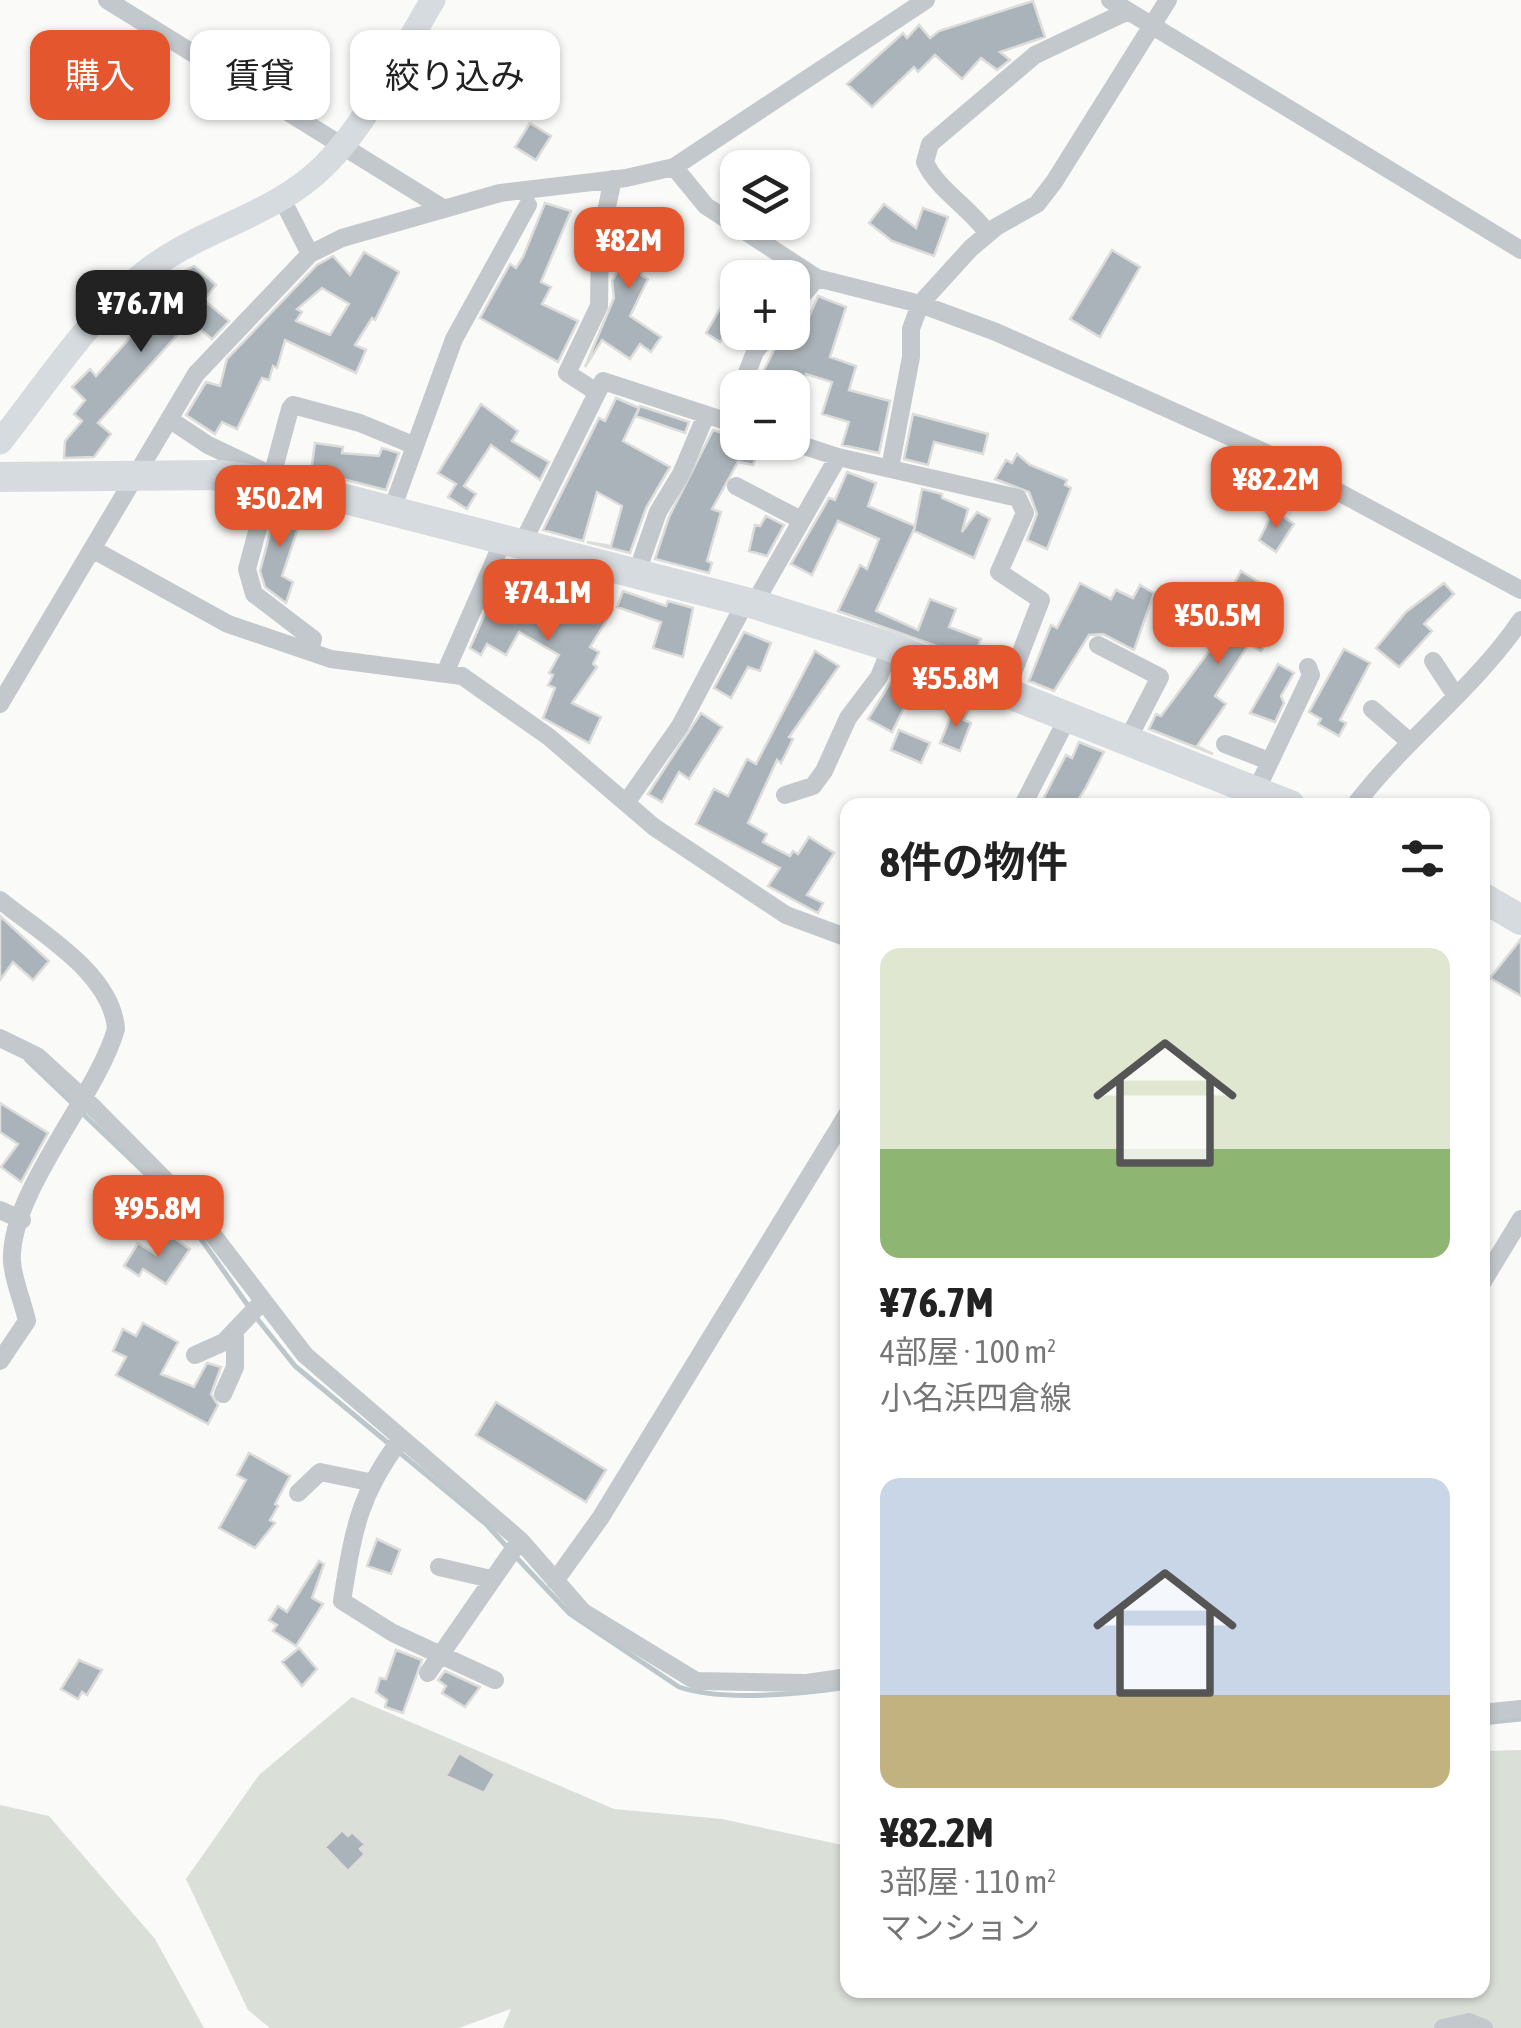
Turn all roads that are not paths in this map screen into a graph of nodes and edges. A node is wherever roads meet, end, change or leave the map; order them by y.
1 (108, 0) edge
2 (433, 0) edge
3 (926, 0) edge
4 (1110, 0) edge
5 (1168, 0) edge
6 (1128, 11) junction
7 (1152, 26) junction
8 (344, 143) junction
9 (674, 167) junction
10 (613, 179) junction
11 (283, 201) junction
12 (528, 205) dead end
13 (442, 207) junction
14 (988, 234) junction
15 (1521, 250) edge
16 (310, 254) junction
17 (817, 278) junction
18 (810, 286) edge
19 (920, 304) junction
20 (595, 391) junction
21 (706, 415) junction
22 (170, 419) junction
23 (720, 420) edge
24 (0, 442) edge
25 (413, 445) junction
26 (810, 448) edge
27 (838, 457) junction
28 (890, 468) junction
29 (139, 475) junction
30 (0, 476) edge
31 (272, 479) junction
32 (736, 486) dead end
33 (391, 512) junction
34 (800, 520) junction
35 (512, 543) junction
36 (94, 550) junction
37 (636, 574) junction
38 (1521, 590) edge
39 (749, 603) junction
40 (1521, 620) edge
41 (1098, 645) dead end
42 (890, 647) junction
43 (310, 652) junction
44 (1433, 661) dead end
45 (1308, 667) dead end
46 (446, 674) junction
47 (1006, 691) junction
48 (1456, 696) junction
49 (0, 704) edge
50 (1372, 709) dead end
51 (1069, 714) junction
52 (1128, 739) junction
53 (1410, 742) junction
54 (1225, 744) dead end
55 (1269, 761) junction
56 (785, 794) dead end
57 (1027, 798) edge
58 (1271, 798) edge
59 (1277, 798) edge
60 (1361, 798) edge
61 (626, 803) junction
62 (0, 900) edge
63 (1490, 902) edge
64 (1521, 920) edge
65 (840, 935) edge
66 (0, 1038) edge
67 (78, 1105) junction
68 (840, 1126) edge
69 (0, 1210) edge
70 (1521, 1219) edge
71 (22, 1220) junction
72 (7, 1270) edge
73 (1490, 1270) edge
74 (255, 1309) junction
75 (235, 1330) junction
76 (195, 1355) dead end
77 (0, 1360) edge
78 (223, 1394) dead end
79 (396, 1444) junction
80 (369, 1482) junction
81 (298, 1494) dead end
82 (514, 1547) junction
83 (439, 1568) dead end
84 (491, 1579) junction
85 (554, 1581) junction
86 (442, 1652) junction
87 (428, 1673) dead end
88 (840, 1678) edge
89 (494, 1680) dead end
90 (1521, 1709) edge
91 (1490, 1712) edge
92 (1443, 2028) edge
93 (1484, 2028) edge

1 - 8 street
2 - 8 street
3 - 9 street
4 - 6 street
5 - 7 street
6 - 7 street
6 - 14 street
7 - 14 street
7 - 15 street
8 - 11 street
8 - 13 street
9 - 10 street
9 - 17 street
10 - 13 street
10 - 20 street
11 - 16 street
11 - 24 street
12 - 25 street
13 - 16 street
14 - 19 street
16 - 22 street
17 - 18 street
17 - 19 street
19 - 28 street
19 - 38 street
20 - 21 street
20 - 35 street
21 - 23 street
21 - 37 street
22 - 29 street
22 - 31 street
25 - 31 street
25 - 33 street
26 - 27 street
27 - 28 street
27 - 34 street
28 - 47 street
29 - 30 main road
29 - 31 main road
29 - 36 street
31 - 33 main road
31 - 43 street
32 - 34 street
33 - 35 main road
34 - 39 street
35 - 37 main road
35 - 46 street
36 - 43 street
36 - 49 street
37 - 39 main road
39 - 42 main road
39 - 61 street
40 - 48 street
41 - 52 street
42 - 47 main road
42 - 56 street
43 - 46 street
44 - 48 street
45 - 55 street
46 - 61 street
47 - 51 main road
48 - 53 street
50 - 53 street
51 - 52 main road
51 - 57 street
52 - 58 main road
53 - 60 street
54 - 55 street
55 - 59 street
61 - 65 street
62 - 67 street
63 - 64 main road
66 - 67 street
67 - 71 street
67 - 74 street
68 - 85 street
69 - 71 street
70 - 73 street
71 - 72 street
72 - 77 street
74 - 75 street
74 - 79 street
75 - 76 street
75 - 78 street
79 - 80 street
79 - 82 street
80 - 81 street
80 - 86 street
82 - 84 street
82 - 85 street
83 - 84 street
84 - 86 street
85 - 88 street
86 - 87 street
86 - 89 street
90 - 91 street
92 - 93 street

